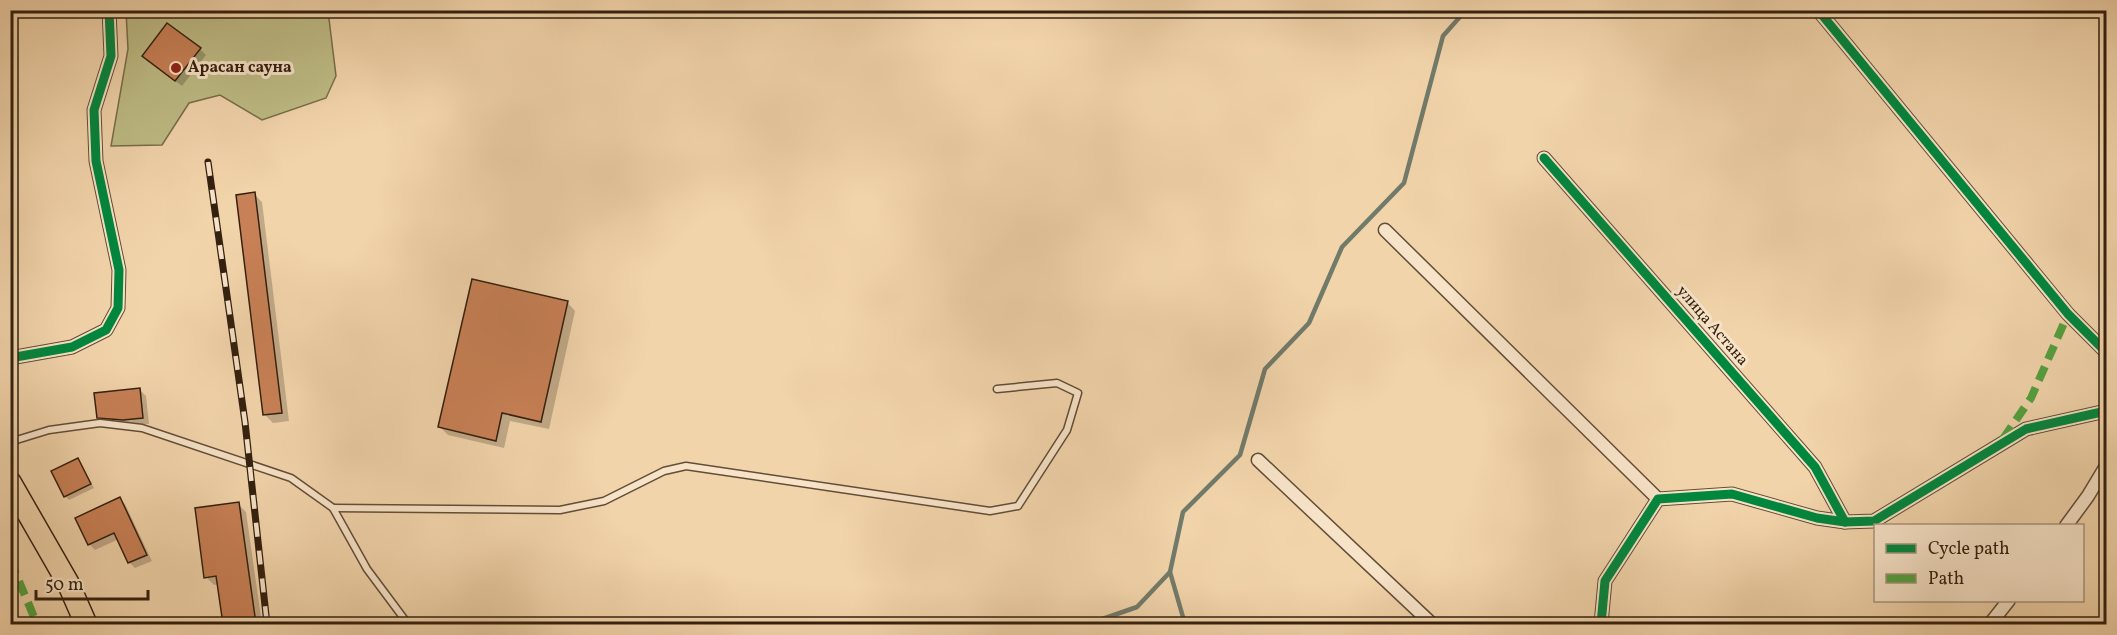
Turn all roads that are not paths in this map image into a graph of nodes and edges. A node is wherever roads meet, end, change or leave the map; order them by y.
1 (109, 10) edge
2 (1818, 10) edge
3 (1544, 158) dead end
4 (1385, 230) dead end
5 (2106, 352) edge
6 (10, 358) edge
7 (997, 389) dead end
8 (2106, 411) edge
9 (10, 442) edge
10 (1258, 460) dead end
11 (2104, 475) edge
12 (10, 482) edge
13 (1658, 499) junction
14 (333, 508) junction
15 (1845, 522) junction
16 (2067, 524) edge
17 (2007, 602) edge
18 (86, 624) edge
19 (408, 624) edge
20 (1432, 624) edge
21 (1600, 624) edge
22 (1990, 624) edge

1 - 6 street
2 - 5 street
3 - 15 street, улица Астана
4 - 13 street
7 - 14 lane
8 - 15 street
9 - 14 lane
10 - 20 street
11 - 16 street
12 - 18 highway
13 - 15 street
13 - 21 street
14 - 19 lane
17 - 22 street

